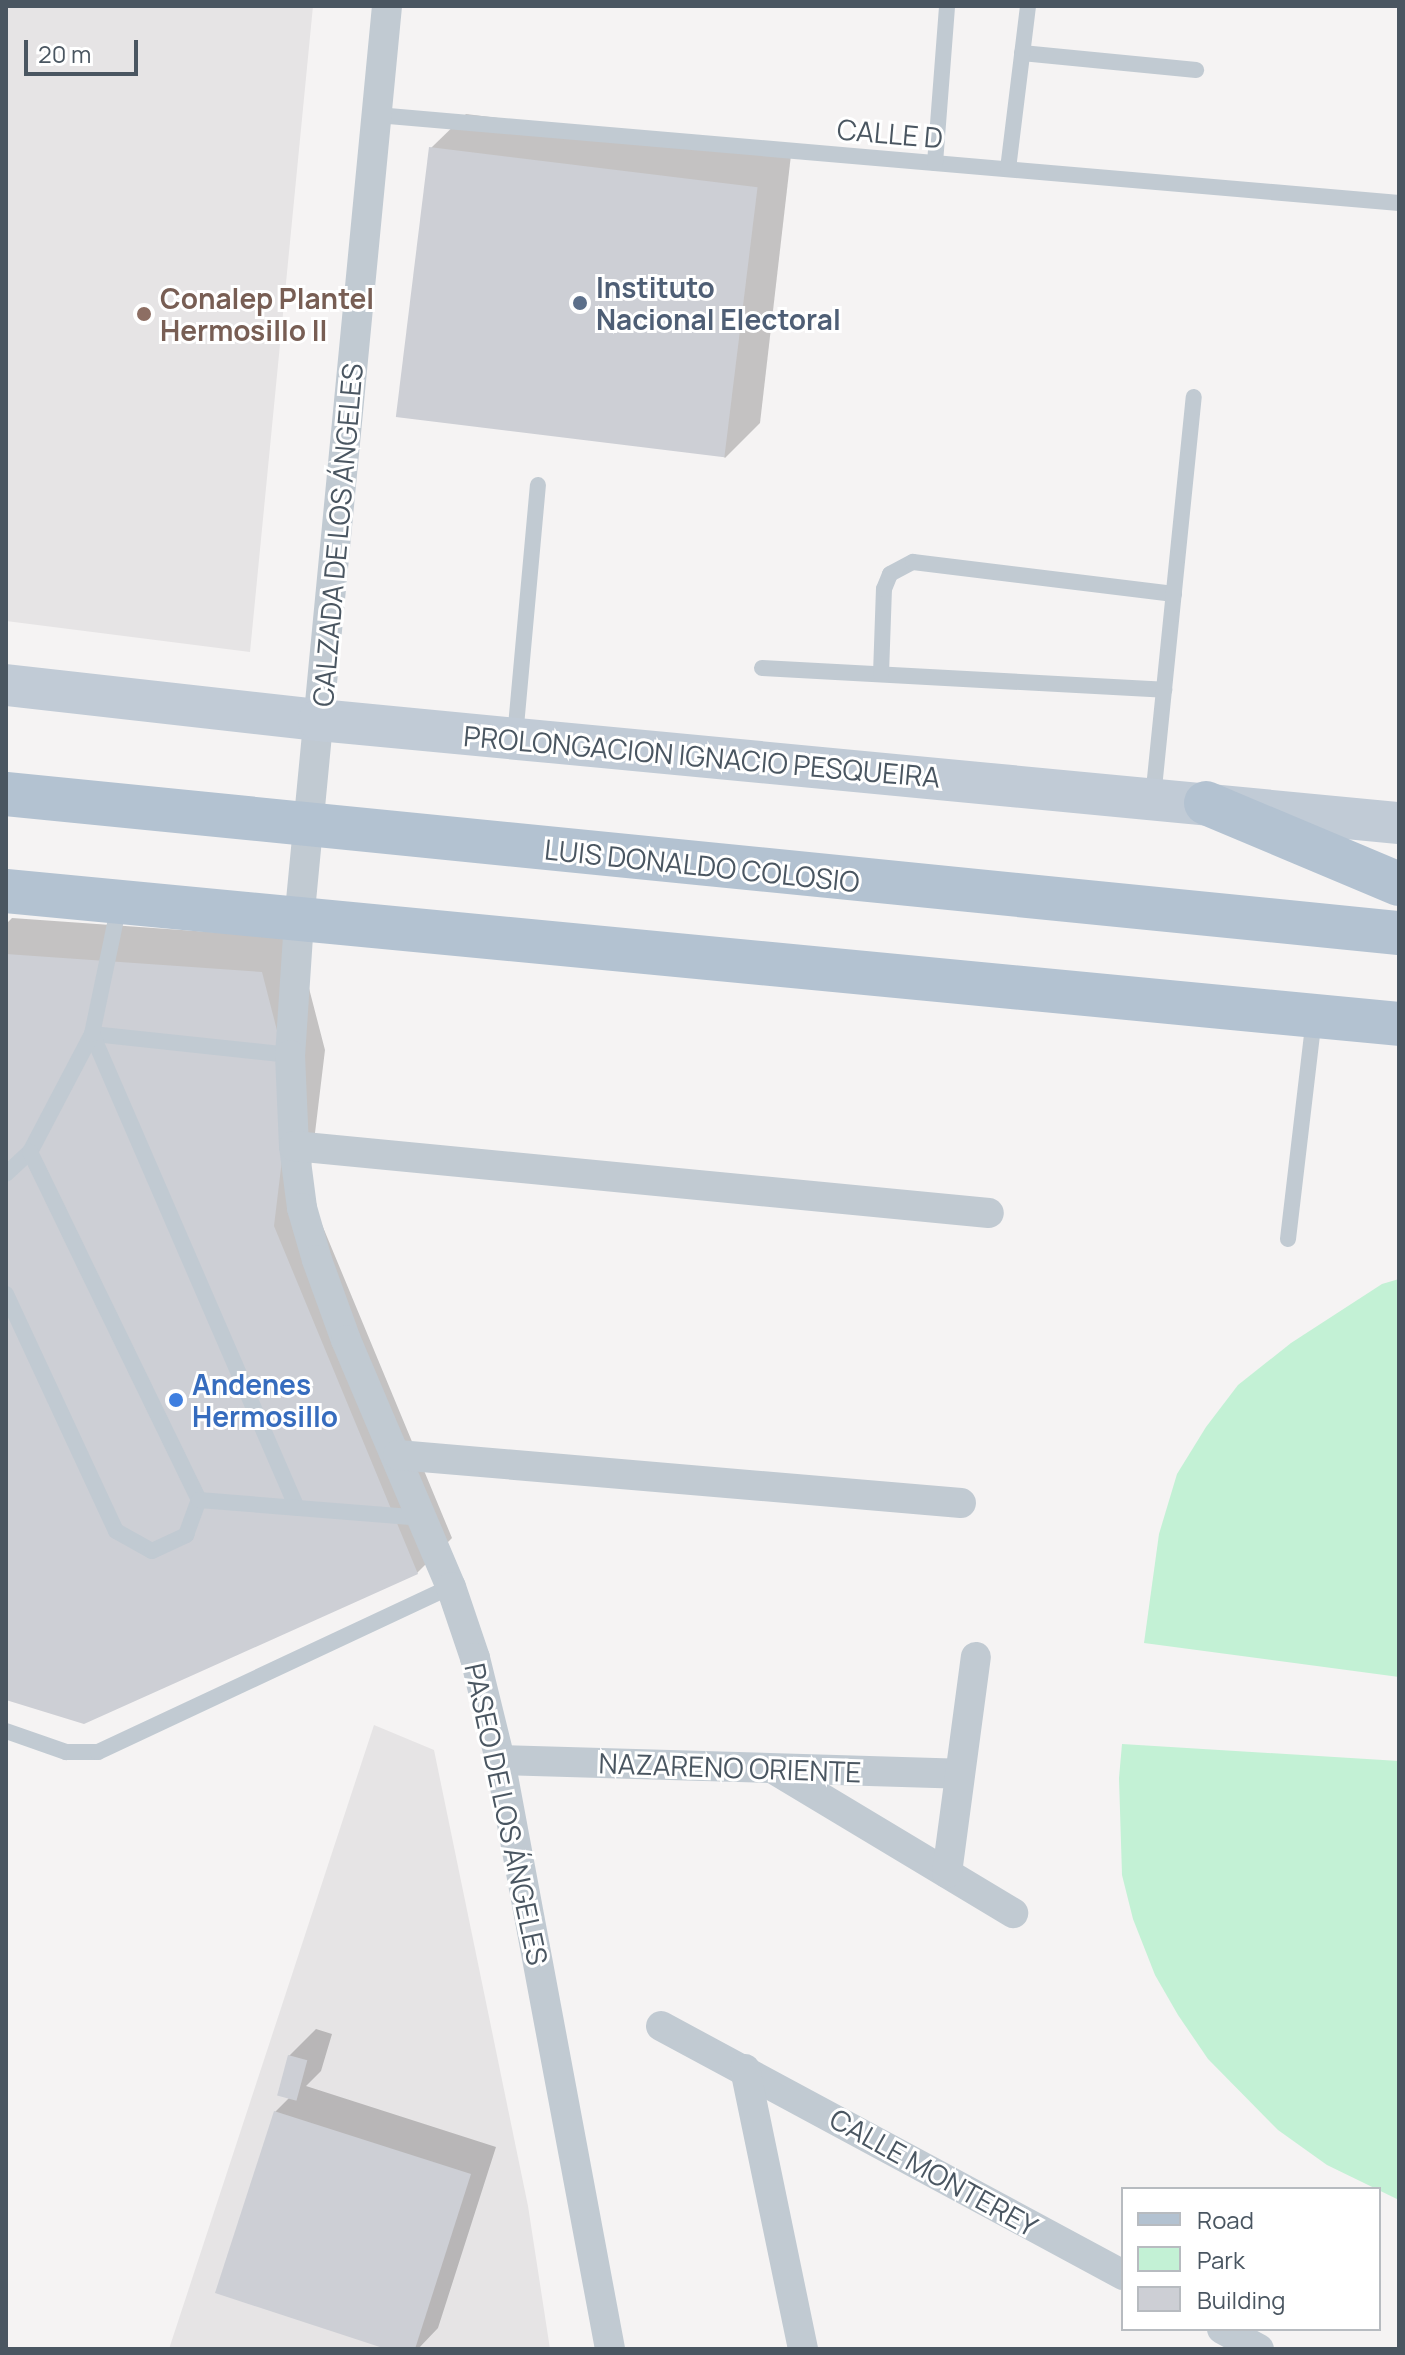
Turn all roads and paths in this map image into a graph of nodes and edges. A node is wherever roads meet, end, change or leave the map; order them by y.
1 (387, 6) edge
2 (947, 6) edge
3 (1028, 6) edge
4 (1022, 53) junction
5 (1196, 70) dead end
6 (377, 115) junction
7 (935, 163) junction
8 (1008, 169) junction
9 (1399, 203) edge
10 (1194, 397) dead end
11 (538, 485) dead end
12 (1174, 594) junction
13 (762, 668) dead end
14 (881, 674) junction
15 (6, 685) edge
16 (1164, 690) junction
17 (319, 720) junction
18 (515, 738) junction
19 (6, 794) edge
20 (1153, 798) junction
21 (1206, 803) junction
22 (1399, 823) edge
23 (309, 826) junction
24 (1399, 884) edge
25 (6, 891) edge
26 (119, 903) junction
27 (299, 921) junction
28 (1399, 933) edge
29 (1314, 1016) junction
30 (1399, 1024) edge
31 (92, 1034) junction
32 (290, 1055) junction
33 (294, 1146) junction
34 (30, 1152) junction
35 (6, 1174) edge
36 (989, 1213) dead end
37 (1288, 1239) dead end
38 (6, 1294) edge
39 (398, 1455) junction
40 (199, 1500) junction
41 (961, 1503) dead end
42 (297, 1508) junction
43 (423, 1518) junction
44 (451, 1587) junction
45 (976, 1657) dead end
46 (6, 1731) edge
47 (500, 1760) junction
48 (772, 1768) junction
49 (960, 1774) junction
50 (947, 1873) junction
51 (1013, 1913) dead end
52 (661, 2026) dead end
53 (745, 2069) junction
54 (1121, 2274) edge
55 (1226, 2331) edge
56 (610, 2349) edge
57 (803, 2349) edge
58 (1259, 2349) edge

1 - 6 street, CALZADA DE LOS ÁNGELES
2 - 7 lane
3 - 4 lane
4 - 5 lane
4 - 8 lane
6 - 7 lane, CALLE D
6 - 17 street, CALZADA DE LOS ÁNGELES
7 - 8 lane, CALLE D
8 - 9 lane, CALLE D
10 - 12 lane
11 - 18 lane
12 - 14 lane
12 - 16 lane
13 - 14 lane
14 - 16 lane
15 - 17 street, PROLONGACION IGNACIO PESQUEIRA
16 - 20 lane
17 - 18 street, PROLONGACION IGNACIO PESQUEIRA
17 - 23 street, CALZADA DE LOS ÁNGELES
18 - 20 street, PROLONGACION IGNACIO PESQUEIRA
19 - 23 main road, LUIS DONALDO COLOSIO
20 - 21 street, PROLONGACION IGNACIO PESQUEIRA
21 - 22 street, PROLONGACION IGNACIO PESQUEIRA
21 - 24 main road
23 - 27 street, CALZADA DE LOS ÁNGELES
23 - 28 main road, LUIS DONALDO COLOSIO
25 - 26 main road
26 - 27 main road
26 - 31 lane
27 - 29 main road
27 - 32 street, PASEO DE LOS ÁNGELES
29 - 30 main road
29 - 37 lane
31 - 32 lane
31 - 34 lane
31 - 42 lane
32 - 33 street, PASEO DE LOS ÁNGELES
33 - 36 street
33 - 39 street, PASEO DE LOS ÁNGELES
34 - 35 lane
34 - 40 lane
38 - 40 lane
39 - 41 street
39 - 43 street, PASEO DE LOS ÁNGELES
40 - 42 lane
42 - 43 lane
43 - 44 street, PASEO DE LOS ÁNGELES
44 - 46 lane
44 - 47 street, PASEO DE LOS ÁNGELES
45 - 49 street
47 - 48 street, NAZARENO ORIENTE
47 - 56 street, PASEO DE LOS ÁNGELES
48 - 49 street, NAZARENO ORIENTE
48 - 50 street
49 - 50 street
50 - 51 street
52 - 53 street, CALLE MONTEREY
53 - 54 street, CALLE MONTEREY
53 - 57 street
55 - 58 street

